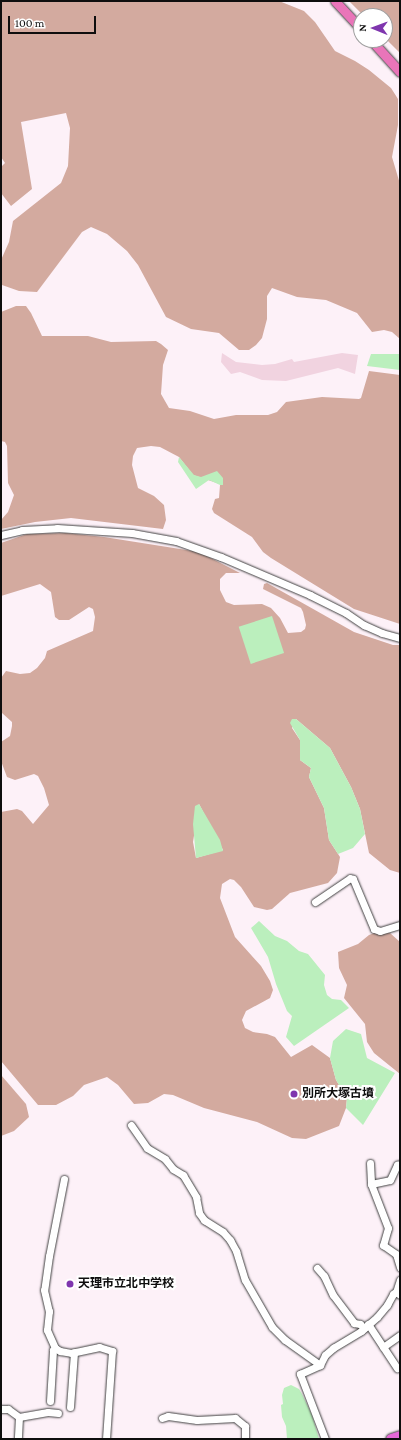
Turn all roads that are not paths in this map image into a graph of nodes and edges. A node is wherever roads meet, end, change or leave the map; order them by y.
1 (336, 1) edge
2 (353, 20) edge
3 (378, 48) edge
4 (400, 72) edge
5 (1, 535) edge
6 (400, 638) edge
7 (315, 902) dead end
8 (400, 926) edge
9 (131, 1125) dead end
10 (370, 1163) dead end
11 (400, 1164) edge
12 (64, 1179) dead end
13 (371, 1184) junction
14 (400, 1267) edge
15 (317, 1268) dead end
16 (400, 1280) edge
17 (398, 1294) edge
18 (366, 1326) junction
19 (400, 1335) edge
20 (383, 1347) junction
21 (55, 1348) junction
22 (74, 1352) junction
23 (320, 1365) junction
24 (397, 1368) dead end
25 (50, 1402) dead end
26 (70, 1407) dead end
27 (1, 1409) edge
28 (58, 1413) dead end
29 (19, 1417) junction
30 (162, 1418) dead end
31 (400, 1436) edge
32 (18, 1439) edge
33 (106, 1439) edge
34 (245, 1439) edge
35 (325, 1439) edge
36 (391, 1439) edge

1 - 2 main road
3 - 4 main road
5 - 6 street
7 - 8 street
9 - 23 street
10 - 13 street
11 - 13 street
12 - 21 street
13 - 14 street
15 - 18 street
16 - 17 street
17 - 18 street
18 - 20 street
18 - 23 street
19 - 20 street
20 - 24 street
21 - 22 street
21 - 25 street
22 - 26 street
22 - 33 street
23 - 35 street
27 - 29 street
28 - 29 street
29 - 32 street
30 - 34 street
31 - 36 highway

